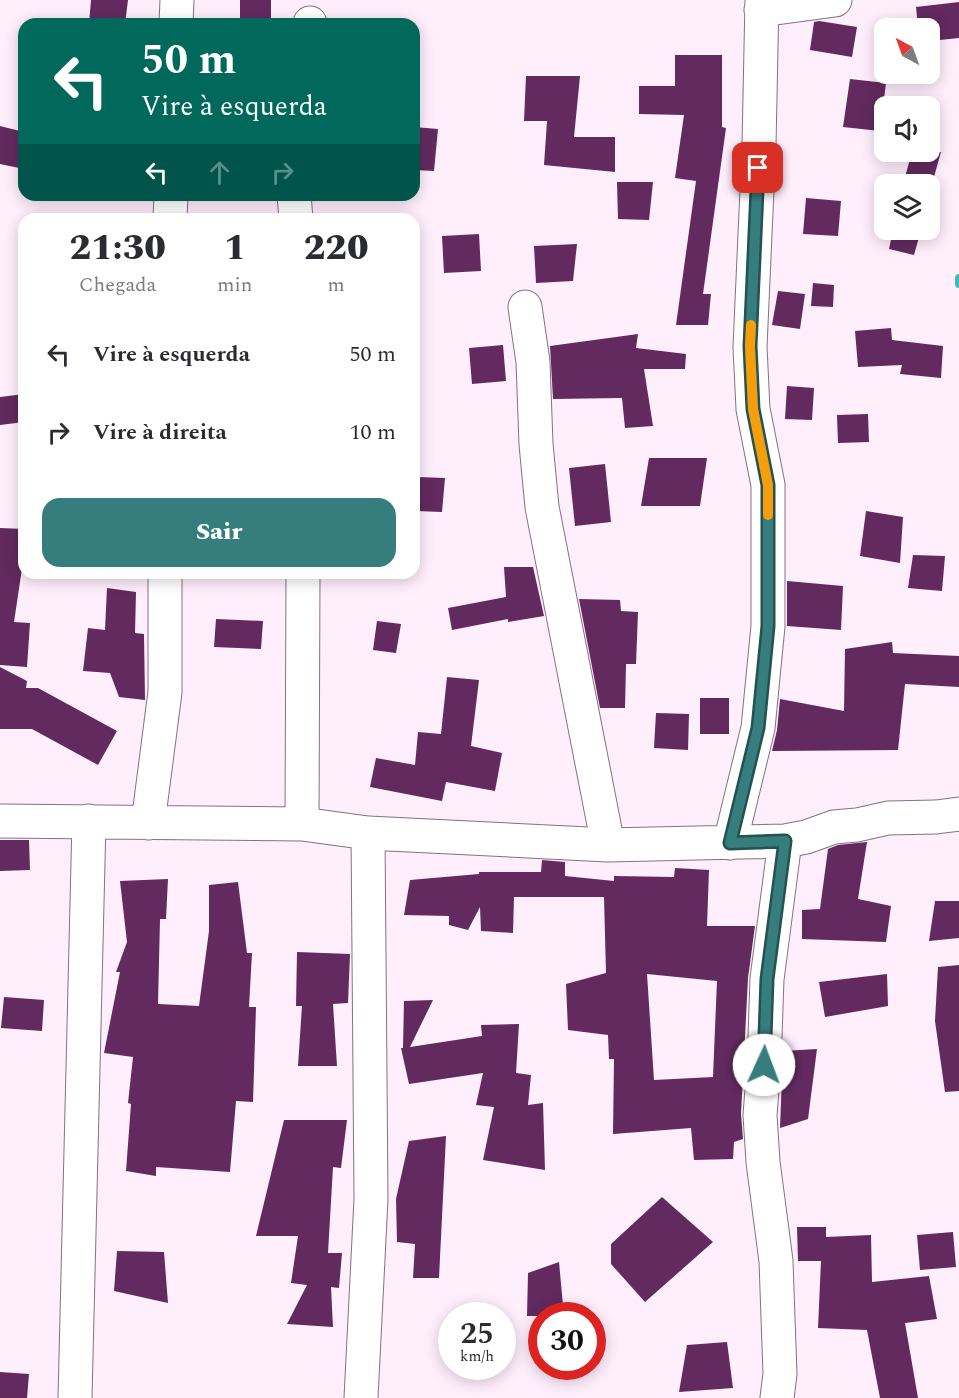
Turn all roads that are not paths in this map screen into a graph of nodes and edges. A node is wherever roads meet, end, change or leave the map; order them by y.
1 (177, 0) edge
2 (835, 0) edge
3 (762, 5) edge
4 (176, 18) edge
5 (525, 307) dead end
6 (165, 579) edge
7 (303, 579) edge
8 (959, 814) edge
9 (0, 821) edge
10 (89, 821) junction
11 (148, 823) junction
12 (302, 824) junction
13 (368, 833) junction
14 (785, 841) junction
15 (730, 843) junction
16 (608, 845) junction
17 (75, 1398) edge
18 (361, 1398) edge
19 (777, 1398) edge

1 - 4 street
2 - 3 street
3 - 15 street
5 - 16 street
6 - 11 street
7 - 12 street
8 - 14 street
9 - 10 street
10 - 11 street
10 - 17 street
11 - 12 street
12 - 13 street
13 - 16 street
13 - 18 street
14 - 15 street
14 - 19 street
15 - 16 street

